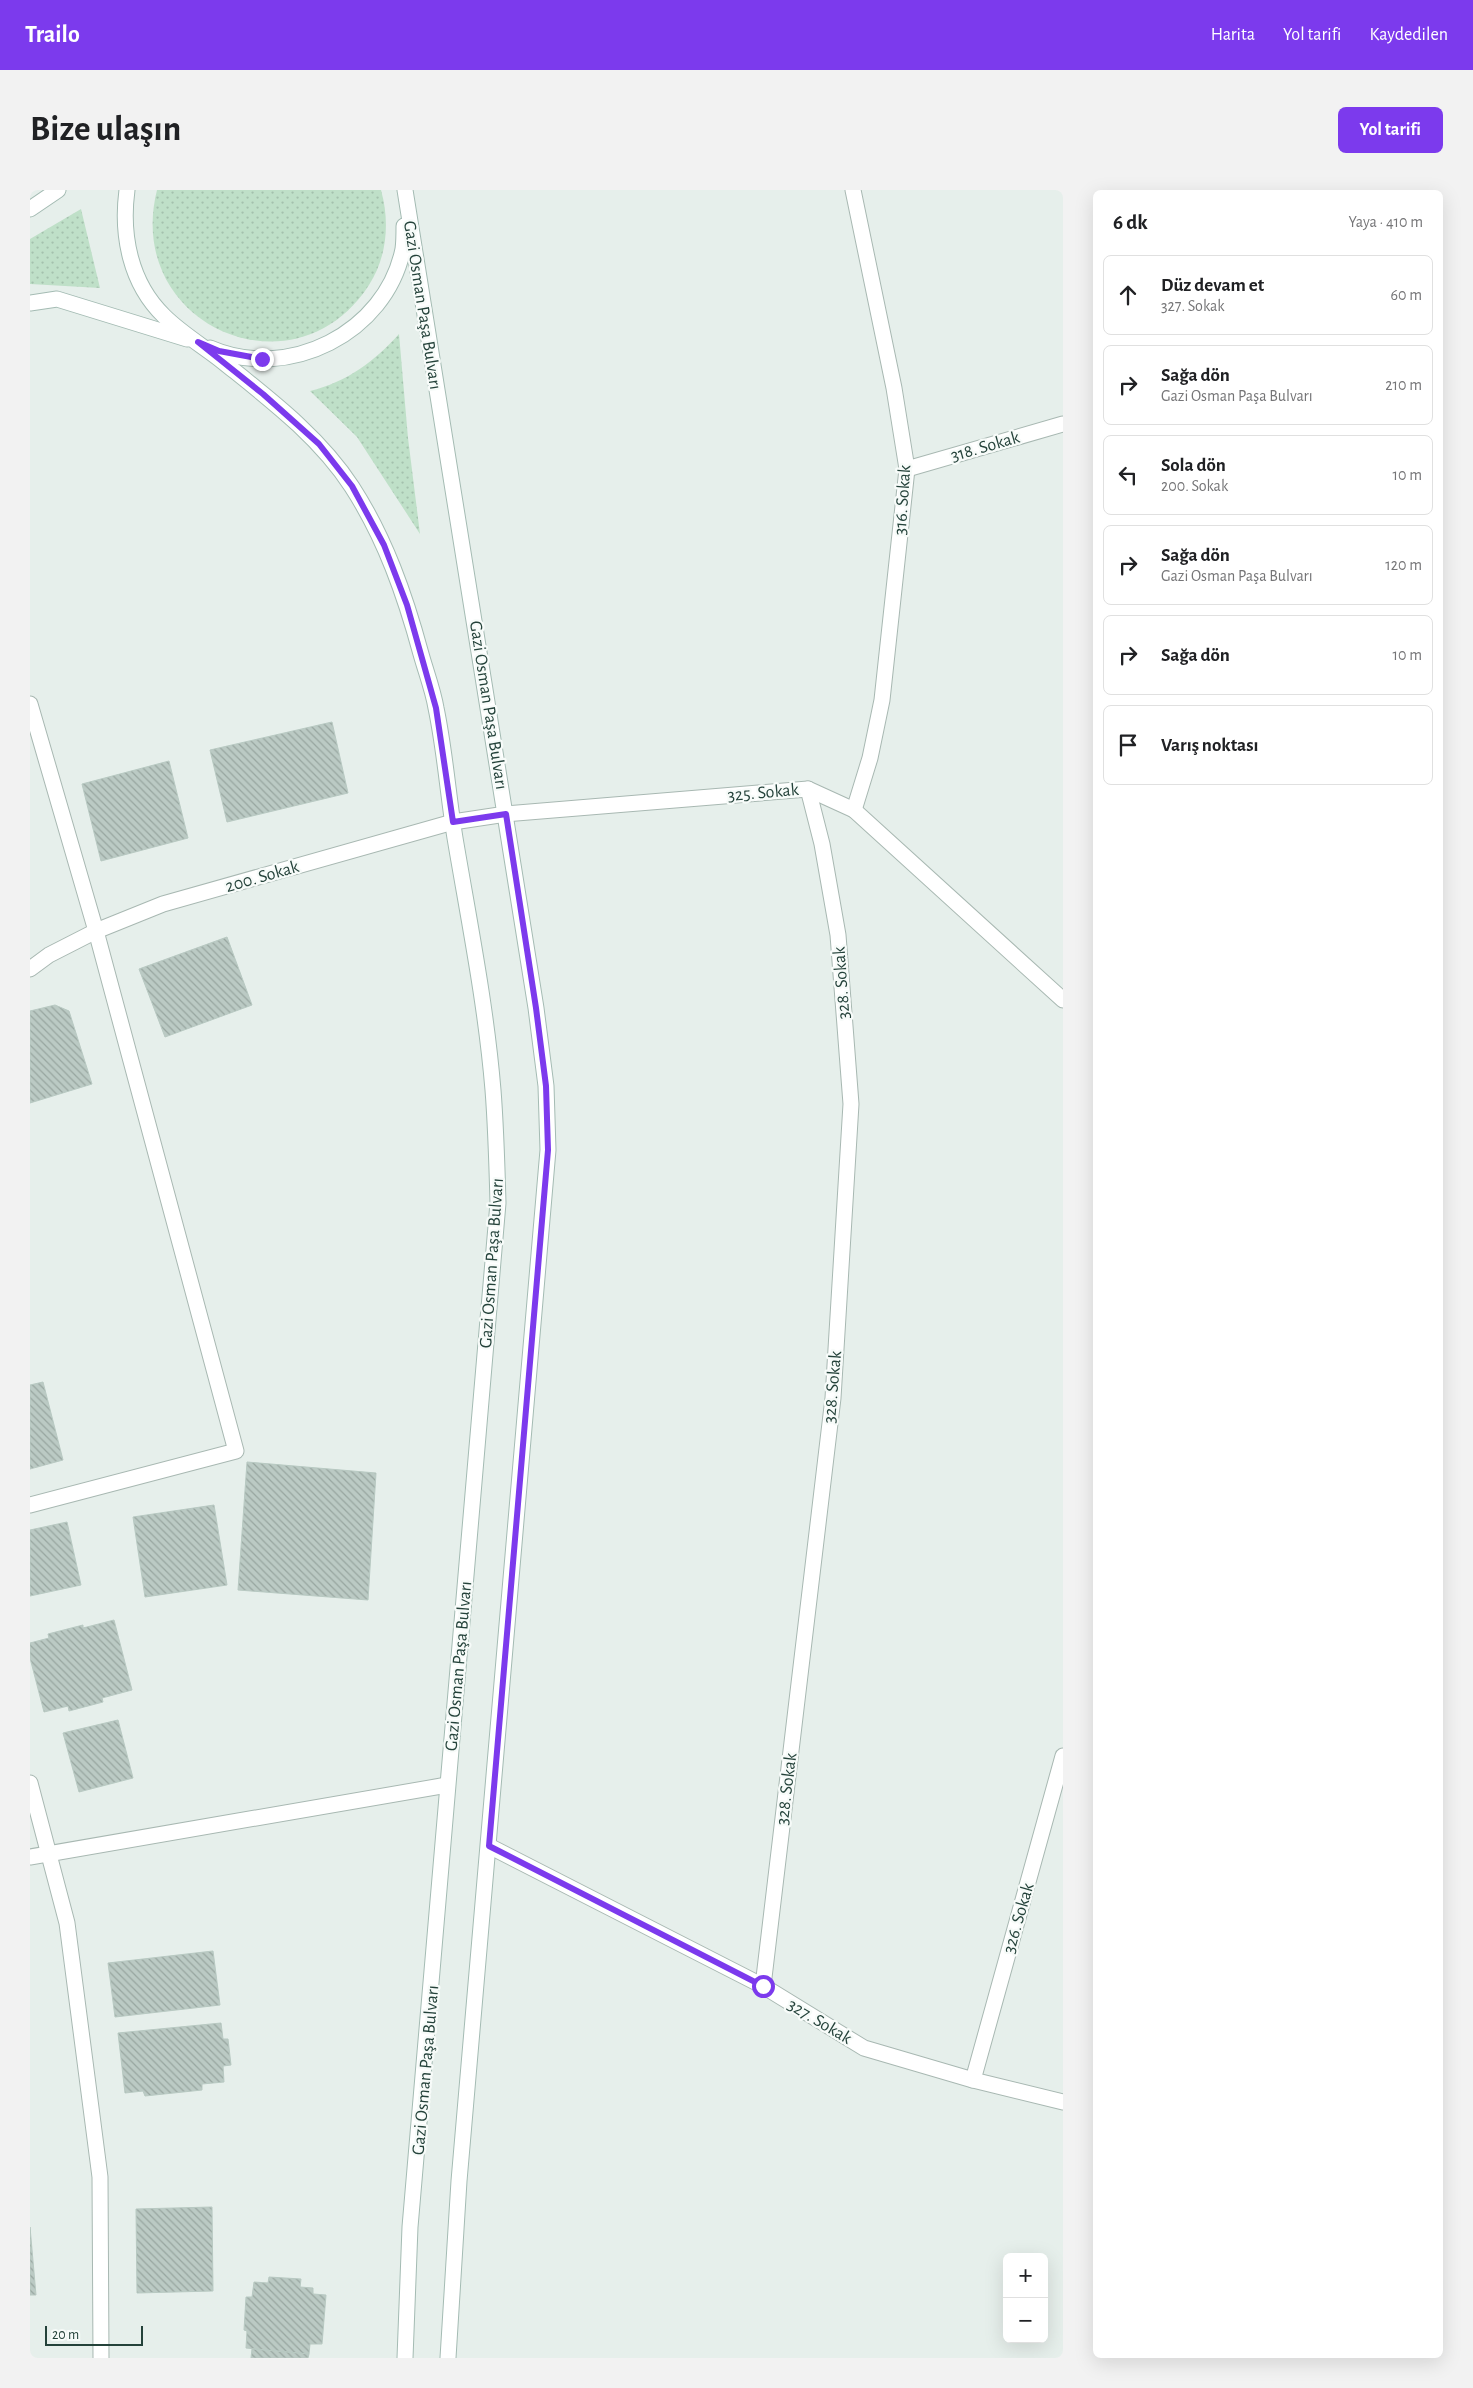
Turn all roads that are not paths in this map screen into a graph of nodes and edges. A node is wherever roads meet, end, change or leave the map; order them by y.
1 (58, 190) edge
2 (127, 190) edge
3 (853, 190) edge
4 (405, 192) edge
5 (30, 209) edge
6 (30, 303) edge
7 (198, 342) junction
8 (1063, 424) edge
9 (907, 469) junction
10 (30, 704) edge
11 (808, 788) junction
12 (854, 810) junction
13 (506, 814) junction
14 (453, 822) junction
15 (96, 931) junction
16 (30, 969) edge
17 (1063, 1000) edge
18 (30, 1505) edge
19 (1063, 1756) edge
20 (30, 1783) edge
21 (447, 1786) junction
22 (489, 1846) junction
23 (50, 1854) junction
24 (30, 1857) edge
25 (763, 1986) junction
26 (973, 2080) junction
27 (1063, 2102) edge
28 (101, 2358) edge
29 (406, 2358) edge
30 (448, 2358) edge

1 - 5 street
2 - 7 street, Gazi Osman Paşa Bulvarı
3 - 9 street, 316. Sokak
4 - 7 street
4 - 13 street, Gazi Osman Paşa Bulvarı
6 - 7 street
7 - 14 street, Gazi Osman Paşa Bulvarı
8 - 9 street, 318. Sokak
9 - 12 street, 316. Sokak
10 - 15 street
11 - 12 street, 325. Sokak
11 - 13 street, 325. Sokak
11 - 25 street, 328. Sokak
12 - 17 street, 325. Sokak
13 - 14 street, 200. Sokak
13 - 22 street, Gazi Osman Paşa Bulvarı
14 - 15 street, 200. Sokak
14 - 21 street, Gazi Osman Paşa Bulvarı
15 - 16 street, 200. Sokak
15 - 18 street
19 - 26 street, 326. Sokak
20 - 23 street
21 - 23 street
21 - 29 street, Gazi Osman Paşa Bulvarı
22 - 25 street, 327. Sokak
22 - 30 street, Gazi Osman Paşa Bulvarı
23 - 24 street
23 - 28 street
25 - 26 street, 327. Sokak
26 - 27 street, 327. Sokak

